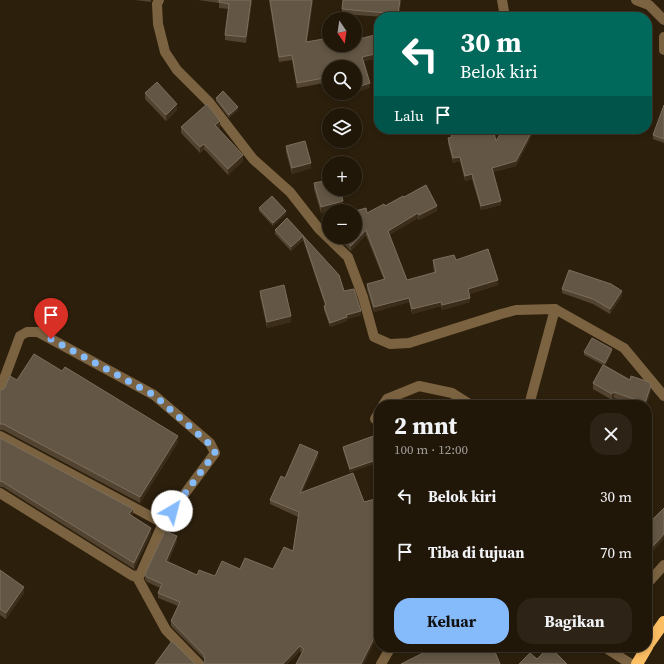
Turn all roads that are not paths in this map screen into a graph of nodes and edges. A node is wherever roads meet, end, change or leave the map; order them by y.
1 (159, 0) edge
2 (502, 0) edge
3 (636, 0) edge
4 (505, 12) edge
5 (664, 20) edge
6 (664, 37) edge
7 (664, 50) edge
8 (555, 309) junction
9 (3, 368) edge
10 (0, 390) edge
11 (663, 395) edge
12 (386, 400) edge
13 (463, 400) edge
14 (530, 400) edge
15 (0, 436) edge
16 (0, 493) edge
17 (163, 523) junction
18 (664, 565) edge
19 (137, 577) junction
20 (652, 578) edge
21 (664, 622) edge
22 (652, 640) edge
23 (388, 652) edge
24 (612, 652) edge
25 (644, 652) edge
26 (199, 664) edge
27 (381, 664) edge
28 (631, 664) edge
29 (637, 664) edge

1 - 8 street
2 - 4 street
3 - 5 street
6 - 7 street
8 - 11 street
8 - 14 street
9 - 10 street
9 - 17 street
12 - 13 street
15 - 17 street
16 - 19 street
17 - 19 street
18 - 20 street
19 - 26 street
21 - 22 highway
23 - 27 street
24 - 28 street
25 - 29 highway

